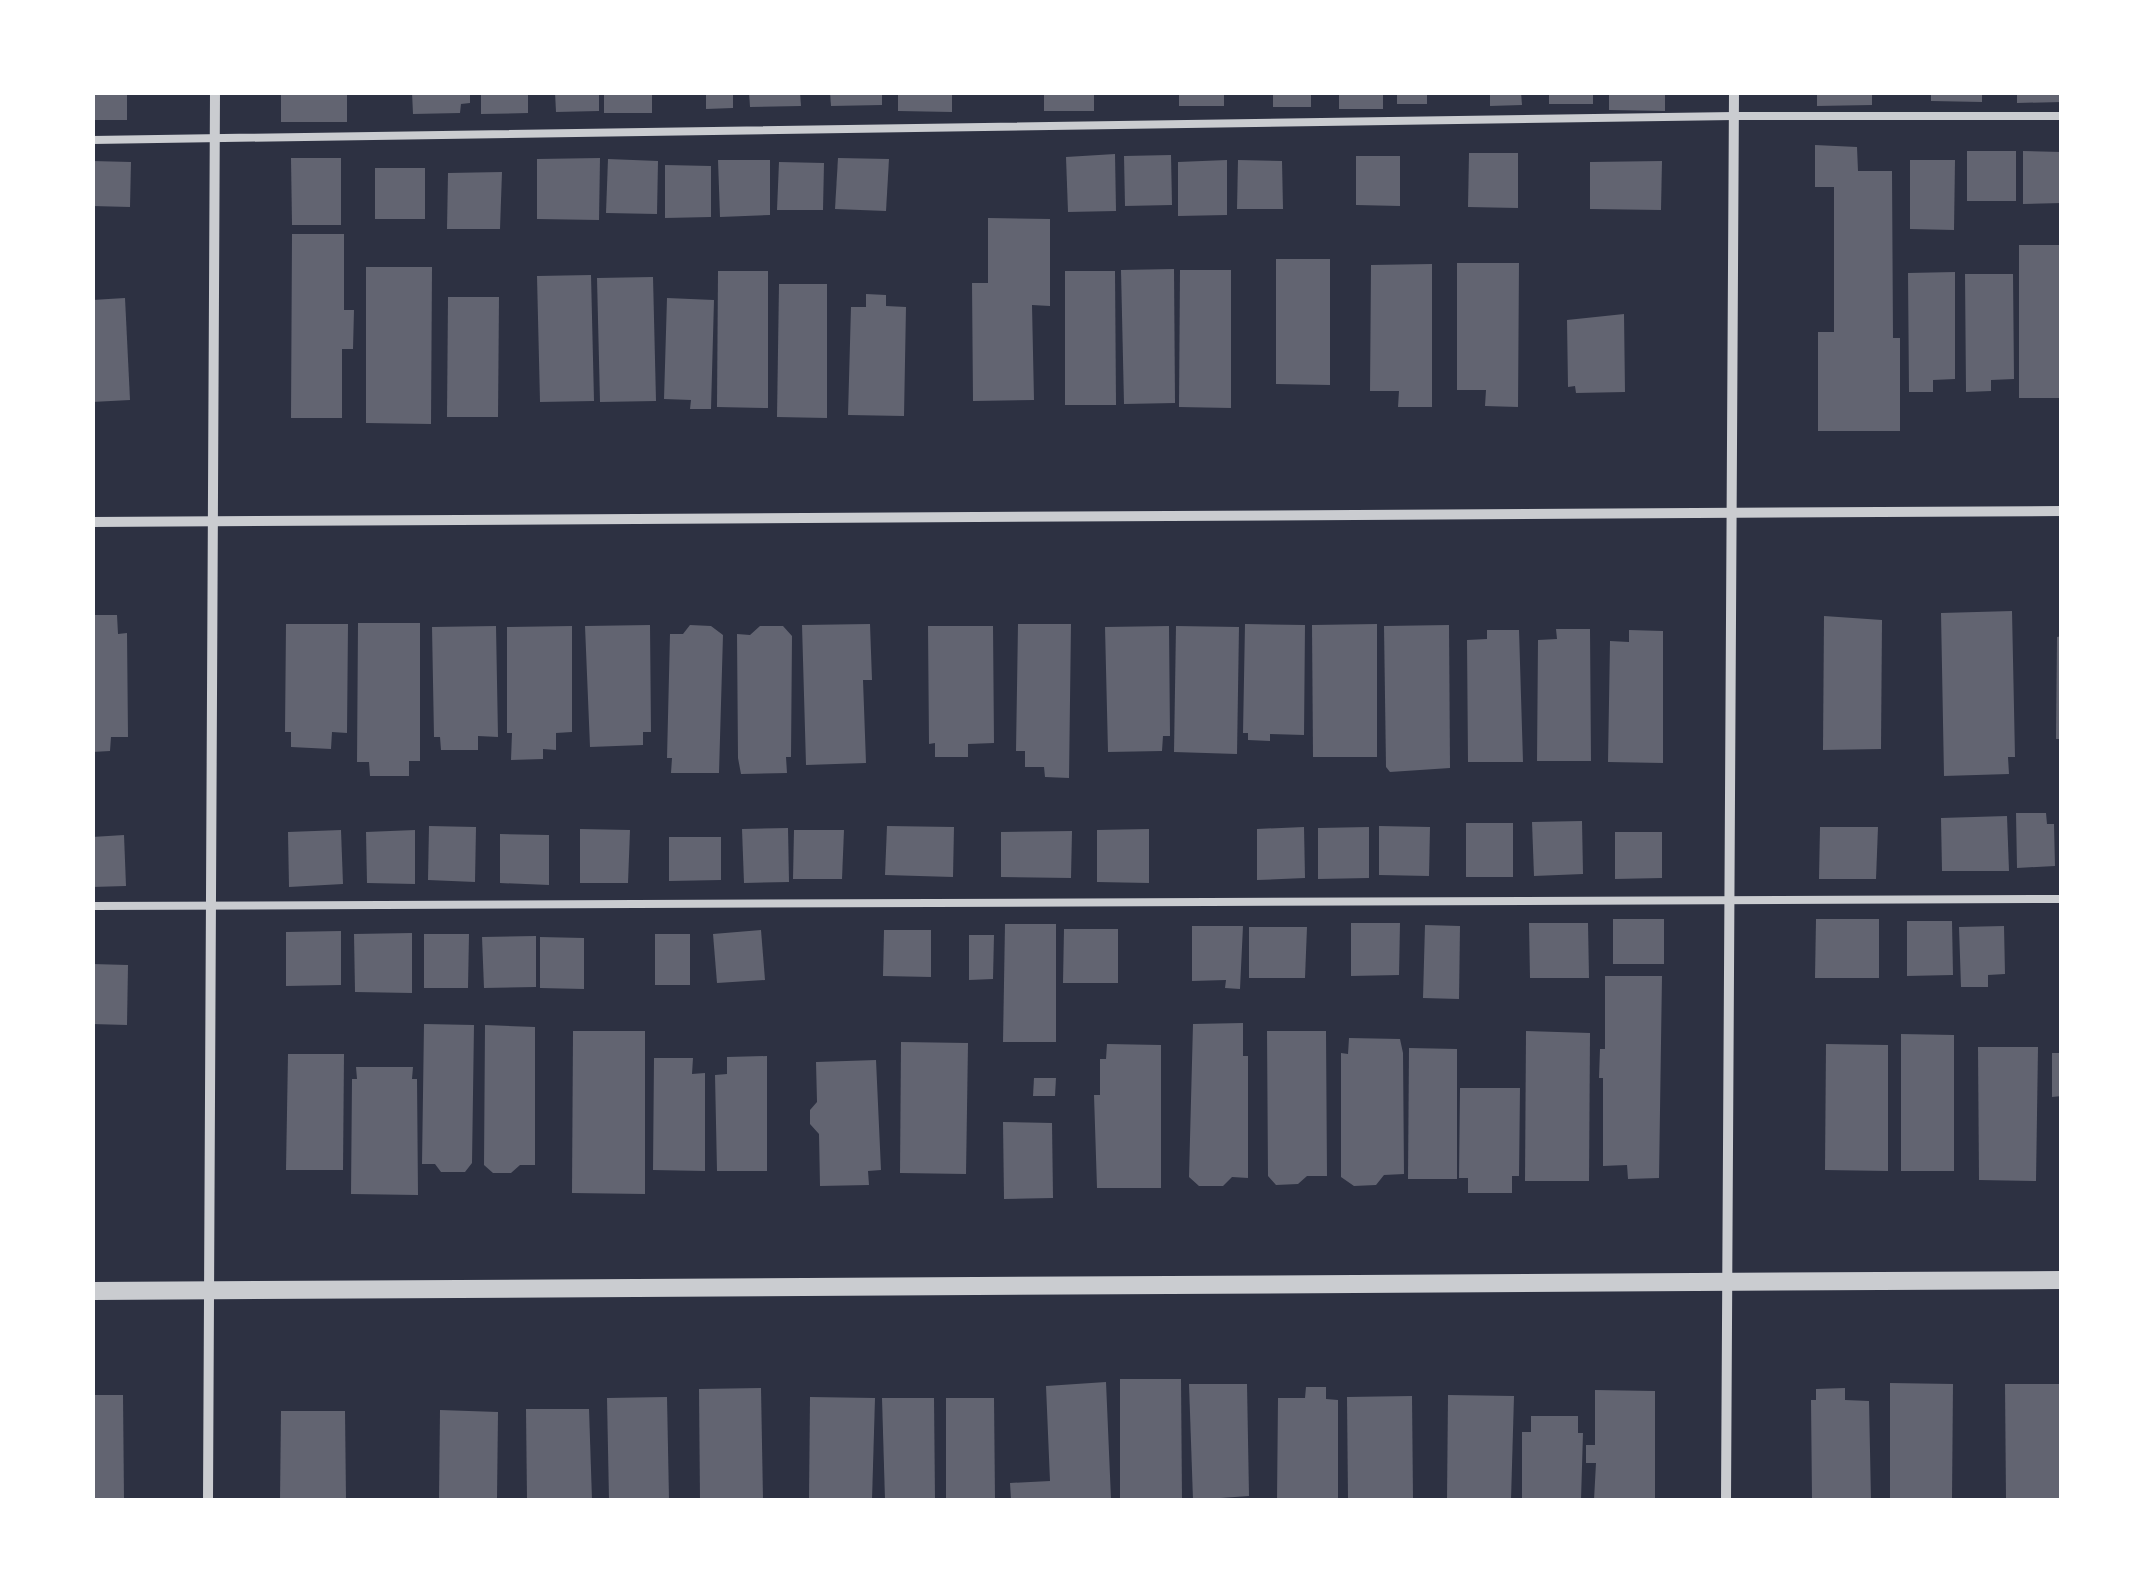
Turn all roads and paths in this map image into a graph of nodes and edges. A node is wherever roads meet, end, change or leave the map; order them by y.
1 (215, 92) edge
2 (1734, 92) edge
3 (1734, 116) junction
4 (2062, 116) edge
5 (215, 139) junction
6 (92, 140) edge
7 (2062, 511) edge
8 (1732, 513) junction
9 (92, 522) edge
10 (213, 522) junction
11 (2062, 899) edge
12 (1730, 900) junction
13 (212, 905) junction
14 (92, 906) edge
15 (2062, 1280) edge
16 (1728, 1282) junction
17 (209, 1290) junction
18 (92, 1292) edge
19 (208, 1500) edge
20 (1726, 1500) edge

1 - 5 street
2 - 3 street
3 - 4 lane
3 - 5 lane
3 - 8 street
5 - 6 lane
5 - 10 street
7 - 8 street
8 - 10 street
8 - 12 street
9 - 10 street
10 - 13 street
11 - 12 lane
12 - 13 lane
12 - 16 street
13 - 14 lane
13 - 17 street
15 - 16 street
16 - 17 street
16 - 20 street
17 - 18 street
17 - 19 street

